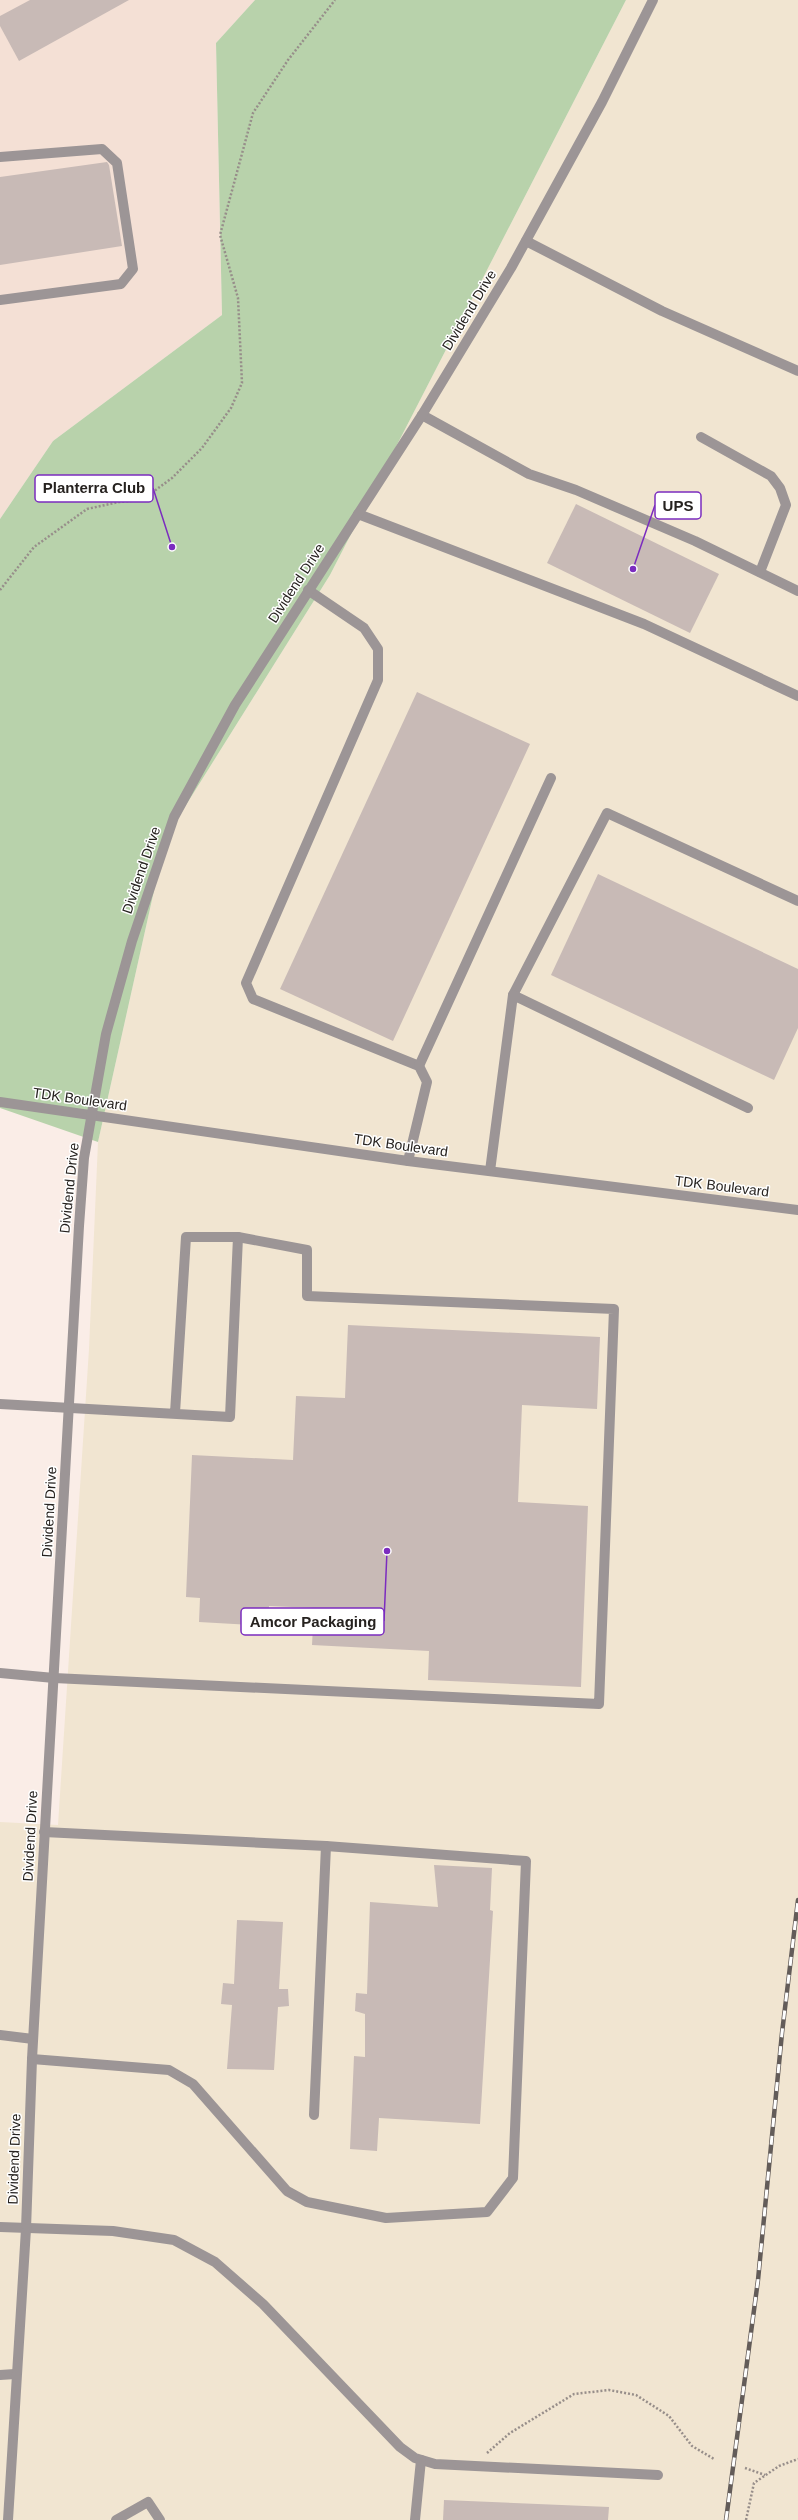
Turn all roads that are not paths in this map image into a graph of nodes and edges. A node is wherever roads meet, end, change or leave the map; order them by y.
1 (653, 0) edge
2 (0, 157) edge
3 (526, 241) junction
4 (0, 300) edge
5 (798, 370) edge
6 (422, 415) junction
7 (701, 437) dead end
8 (358, 514) junction
9 (760, 572) junction
10 (308, 590) junction
11 (798, 591) edge
12 (798, 696) edge
13 (551, 778) dead end
14 (798, 901) edge
15 (513, 995) junction
16 (419, 1066) junction
17 (0, 1102) edge
18 (748, 1108) dead end
19 (93, 1114) junction
20 (408, 1161) junction
21 (490, 1171) junction
22 (798, 1210) edge
23 (238, 1237) junction
24 (0, 1404) edge
25 (69, 1409) junction
26 (175, 1413) junction
27 (0, 1673) edge
28 (54, 1678) junction
29 (44, 1832) junction
30 (326, 1846) junction
31 (0, 2034) edge
32 (33, 2039) junction
33 (32, 2059) junction
34 (314, 2114) dead end
35 (0, 2227) edge
36 (26, 2229) junction
37 (15, 2374) junction
38 (0, 2375) edge
39 (421, 2460) junction
40 (658, 2474) dead end
41 (8, 2520) edge
42 (116, 2520) edge
43 (160, 2520) edge
44 (416, 2520) edge

1 - 3 street, Dividend Drive
2 - 4 street
3 - 5 street
3 - 6 street, Dividend Drive
6 - 8 street, Dividend Drive
6 - 9 street
7 - 9 street
8 - 10 street, Dividend Drive
8 - 12 street
9 - 11 street
10 - 16 street
10 - 19 street, Dividend Drive
13 - 16 street
14 - 15 street
15 - 18 street
15 - 21 street
16 - 20 street
17 - 19 street, TDK Boulevard
19 - 20 street, TDK Boulevard
19 - 25 street, Dividend Drive
20 - 21 street, TDK Boulevard
21 - 22 street, TDK Boulevard
23 - 26 street
23 - 26 street
23 - 28 street
24 - 25 street
25 - 26 street
25 - 28 street, Dividend Drive
27 - 28 street
28 - 29 street, Dividend Drive
29 - 30 street
29 - 32 street, Dividend Drive
30 - 33 street
30 - 34 street
31 - 32 street
32 - 33 street, Dividend Drive
33 - 36 street, Dividend Drive
35 - 36 street
36 - 37 street, Dividend Drive
36 - 39 street
37 - 38 street
37 - 41 street, Dividend Drive
39 - 40 street
39 - 44 street
42 - 43 street

